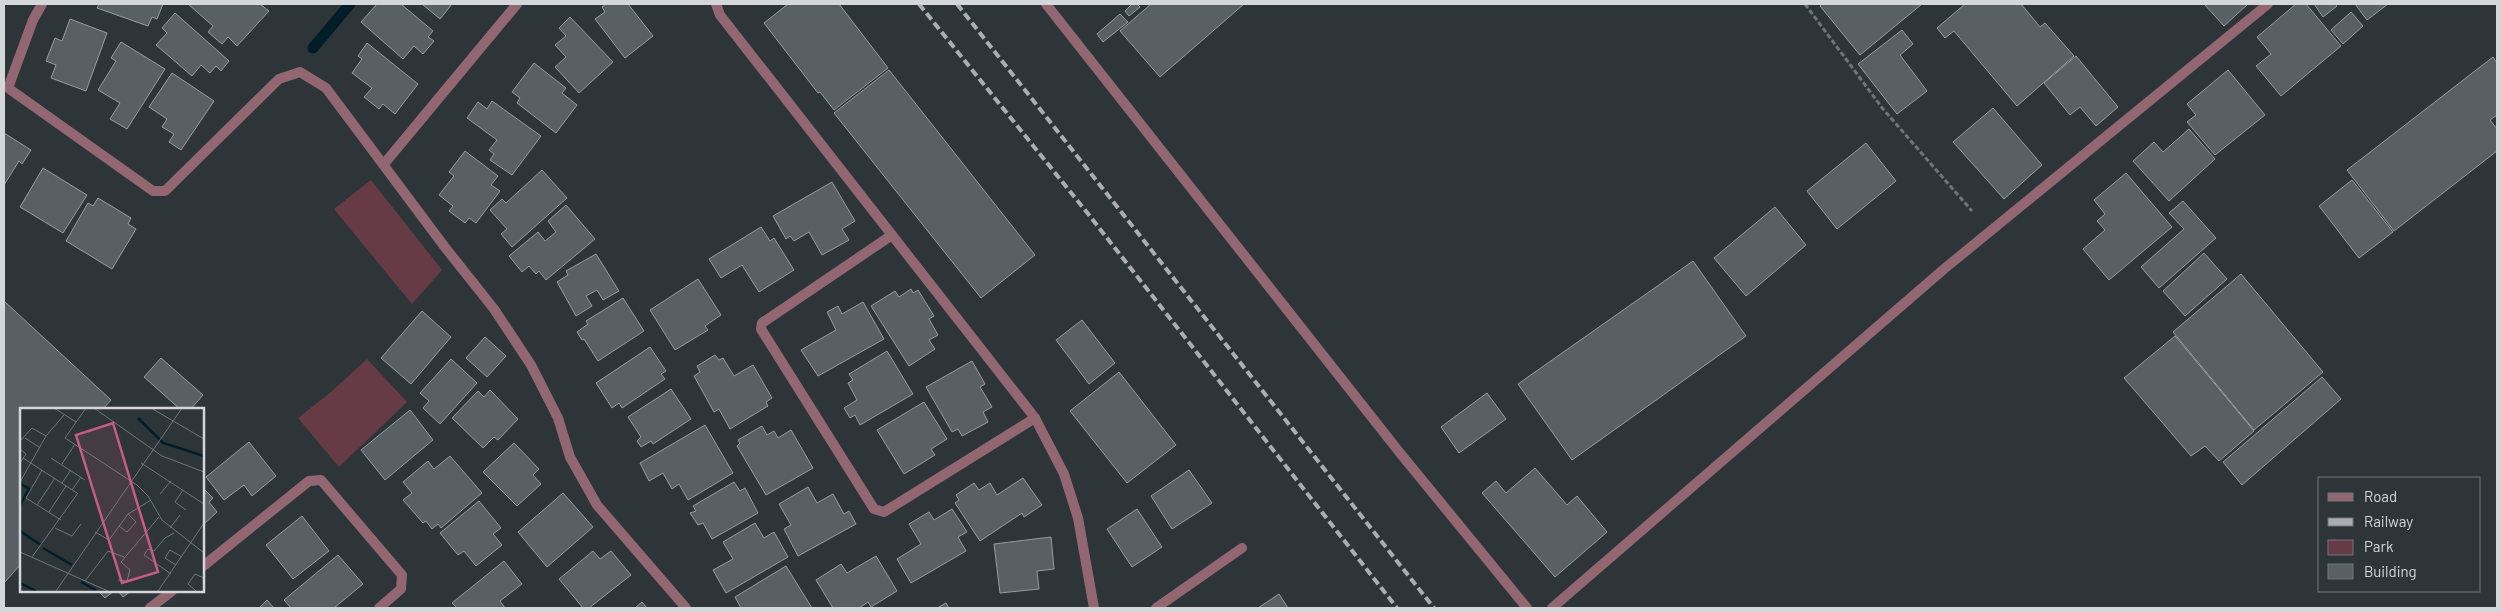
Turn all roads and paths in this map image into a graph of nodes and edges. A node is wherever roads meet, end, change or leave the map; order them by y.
1 (42, 4) edge
2 (516, 4) edge
3 (716, 4) edge
4 (1046, 4) edge
5 (1805, 4) edge
6 (2268, 4) edge
7 (384, 164) junction
8 (1991, 232) junction
9 (892, 235) junction
10 (1035, 418) junction
11 (1242, 548) dead end
12 (204, 565) edge
13 (171, 592) edge
14 (150, 608) edge
15 (379, 608) edge
16 (686, 608) edge
17 (1094, 608) edge
18 (1156, 608) edge
19 (1527, 608) edge
20 (1552, 608) edge

1 - 7 street
2 - 7 street
3 - 9 street
4 - 19 street
5 - 8 path
6 - 8 street
7 - 16 street
8 - 20 street
9 - 10 street
9 - 10 street
10 - 17 street
11 - 18 street
12 - 15 street
13 - 14 street

